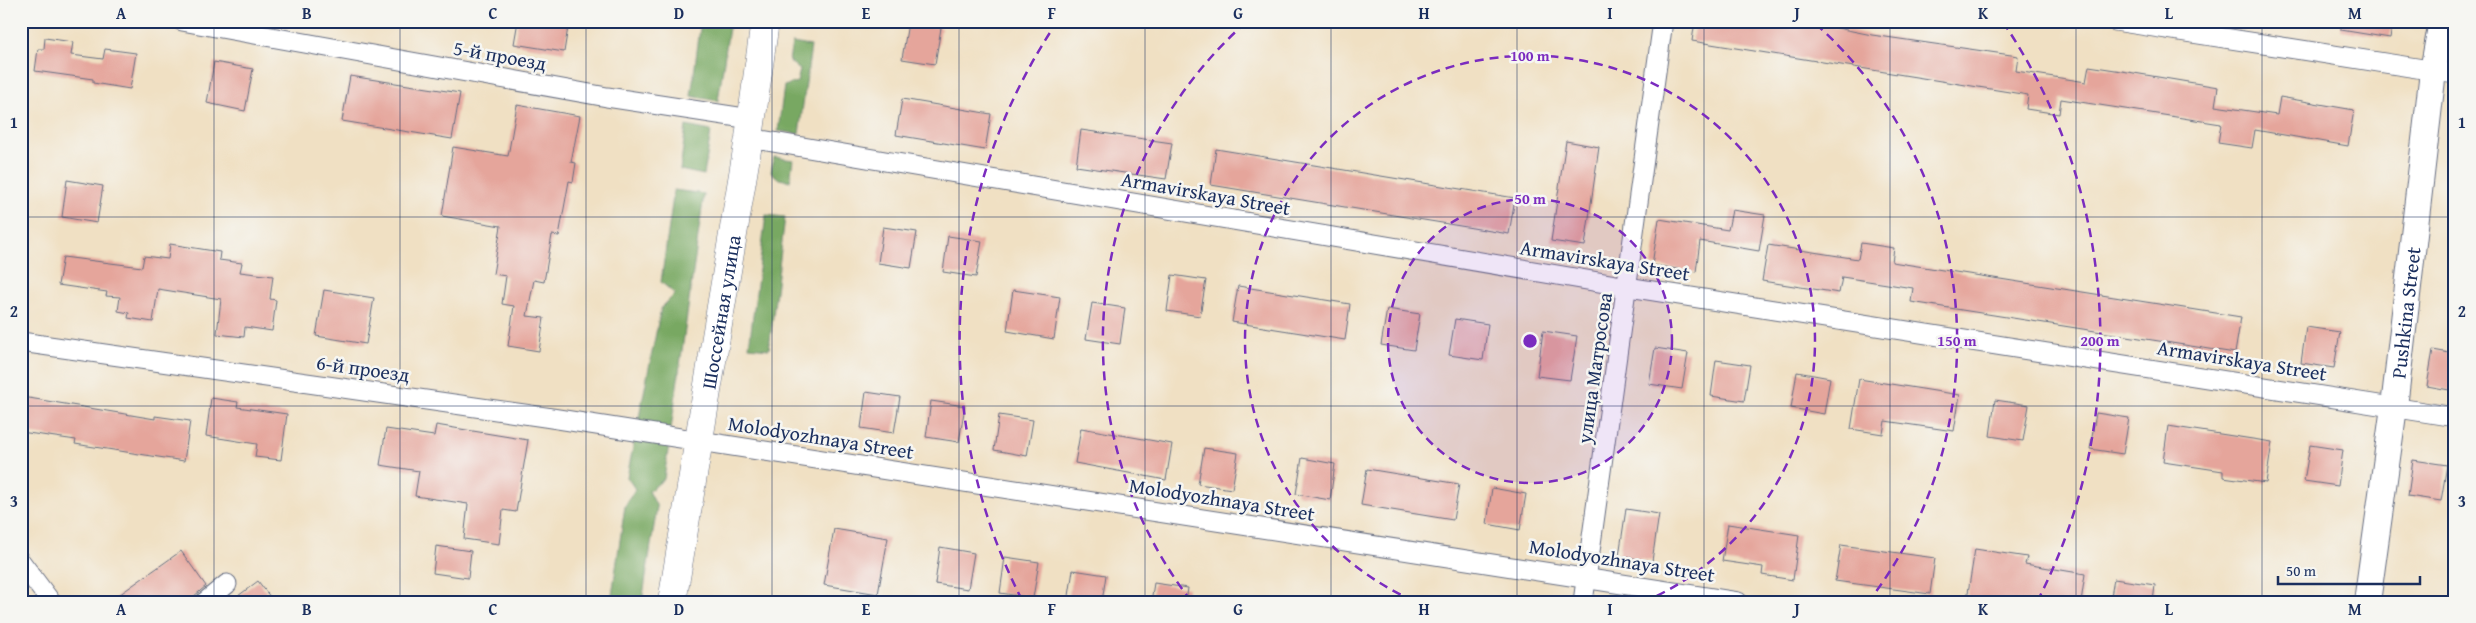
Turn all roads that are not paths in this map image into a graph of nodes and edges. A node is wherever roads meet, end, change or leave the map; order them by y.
1 (182, 21) edge
2 (765, 21) edge
3 (1663, 21) edge
4 (2116, 21) edge
5 (2442, 21) edge
6 (2444, 73) edge
7 (750, 129) junction
8 (1628, 287) junction
9 (21, 342) edge
10 (2394, 407) junction
11 (2455, 417) edge
12 (698, 441) junction
13 (21, 562) edge
14 (1588, 577) junction
15 (227, 584) dead end
16 (51, 602) edge
17 (204, 602) edge
18 (672, 602) edge
19 (1583, 602) edge
20 (1738, 602) edge
21 (2367, 602) edge

1 - 7 street, 5-й проезд
2 - 7 main road, Шоссейная улица
3 - 8 street, улица Матросова
4 - 6 street
5 - 6 street, Pushkina Street
6 - 10 street, Pushkina Street
7 - 8 street, Armavirskaya Street
7 - 12 main road, Шоссейная улица
8 - 10 street, Armavirskaya Street
8 - 14 street, улица Матросова
9 - 12 street, 6-й проезд
10 - 11 street, Armavirskaya Street
10 - 21 street, Pushkina Street
12 - 14 street, Molodyozhnaya Street
12 - 18 main road, Шоссейная улица
13 - 16 street
14 - 19 street, улица Матросова
14 - 20 street, Molodyozhnaya Street
15 - 17 street

